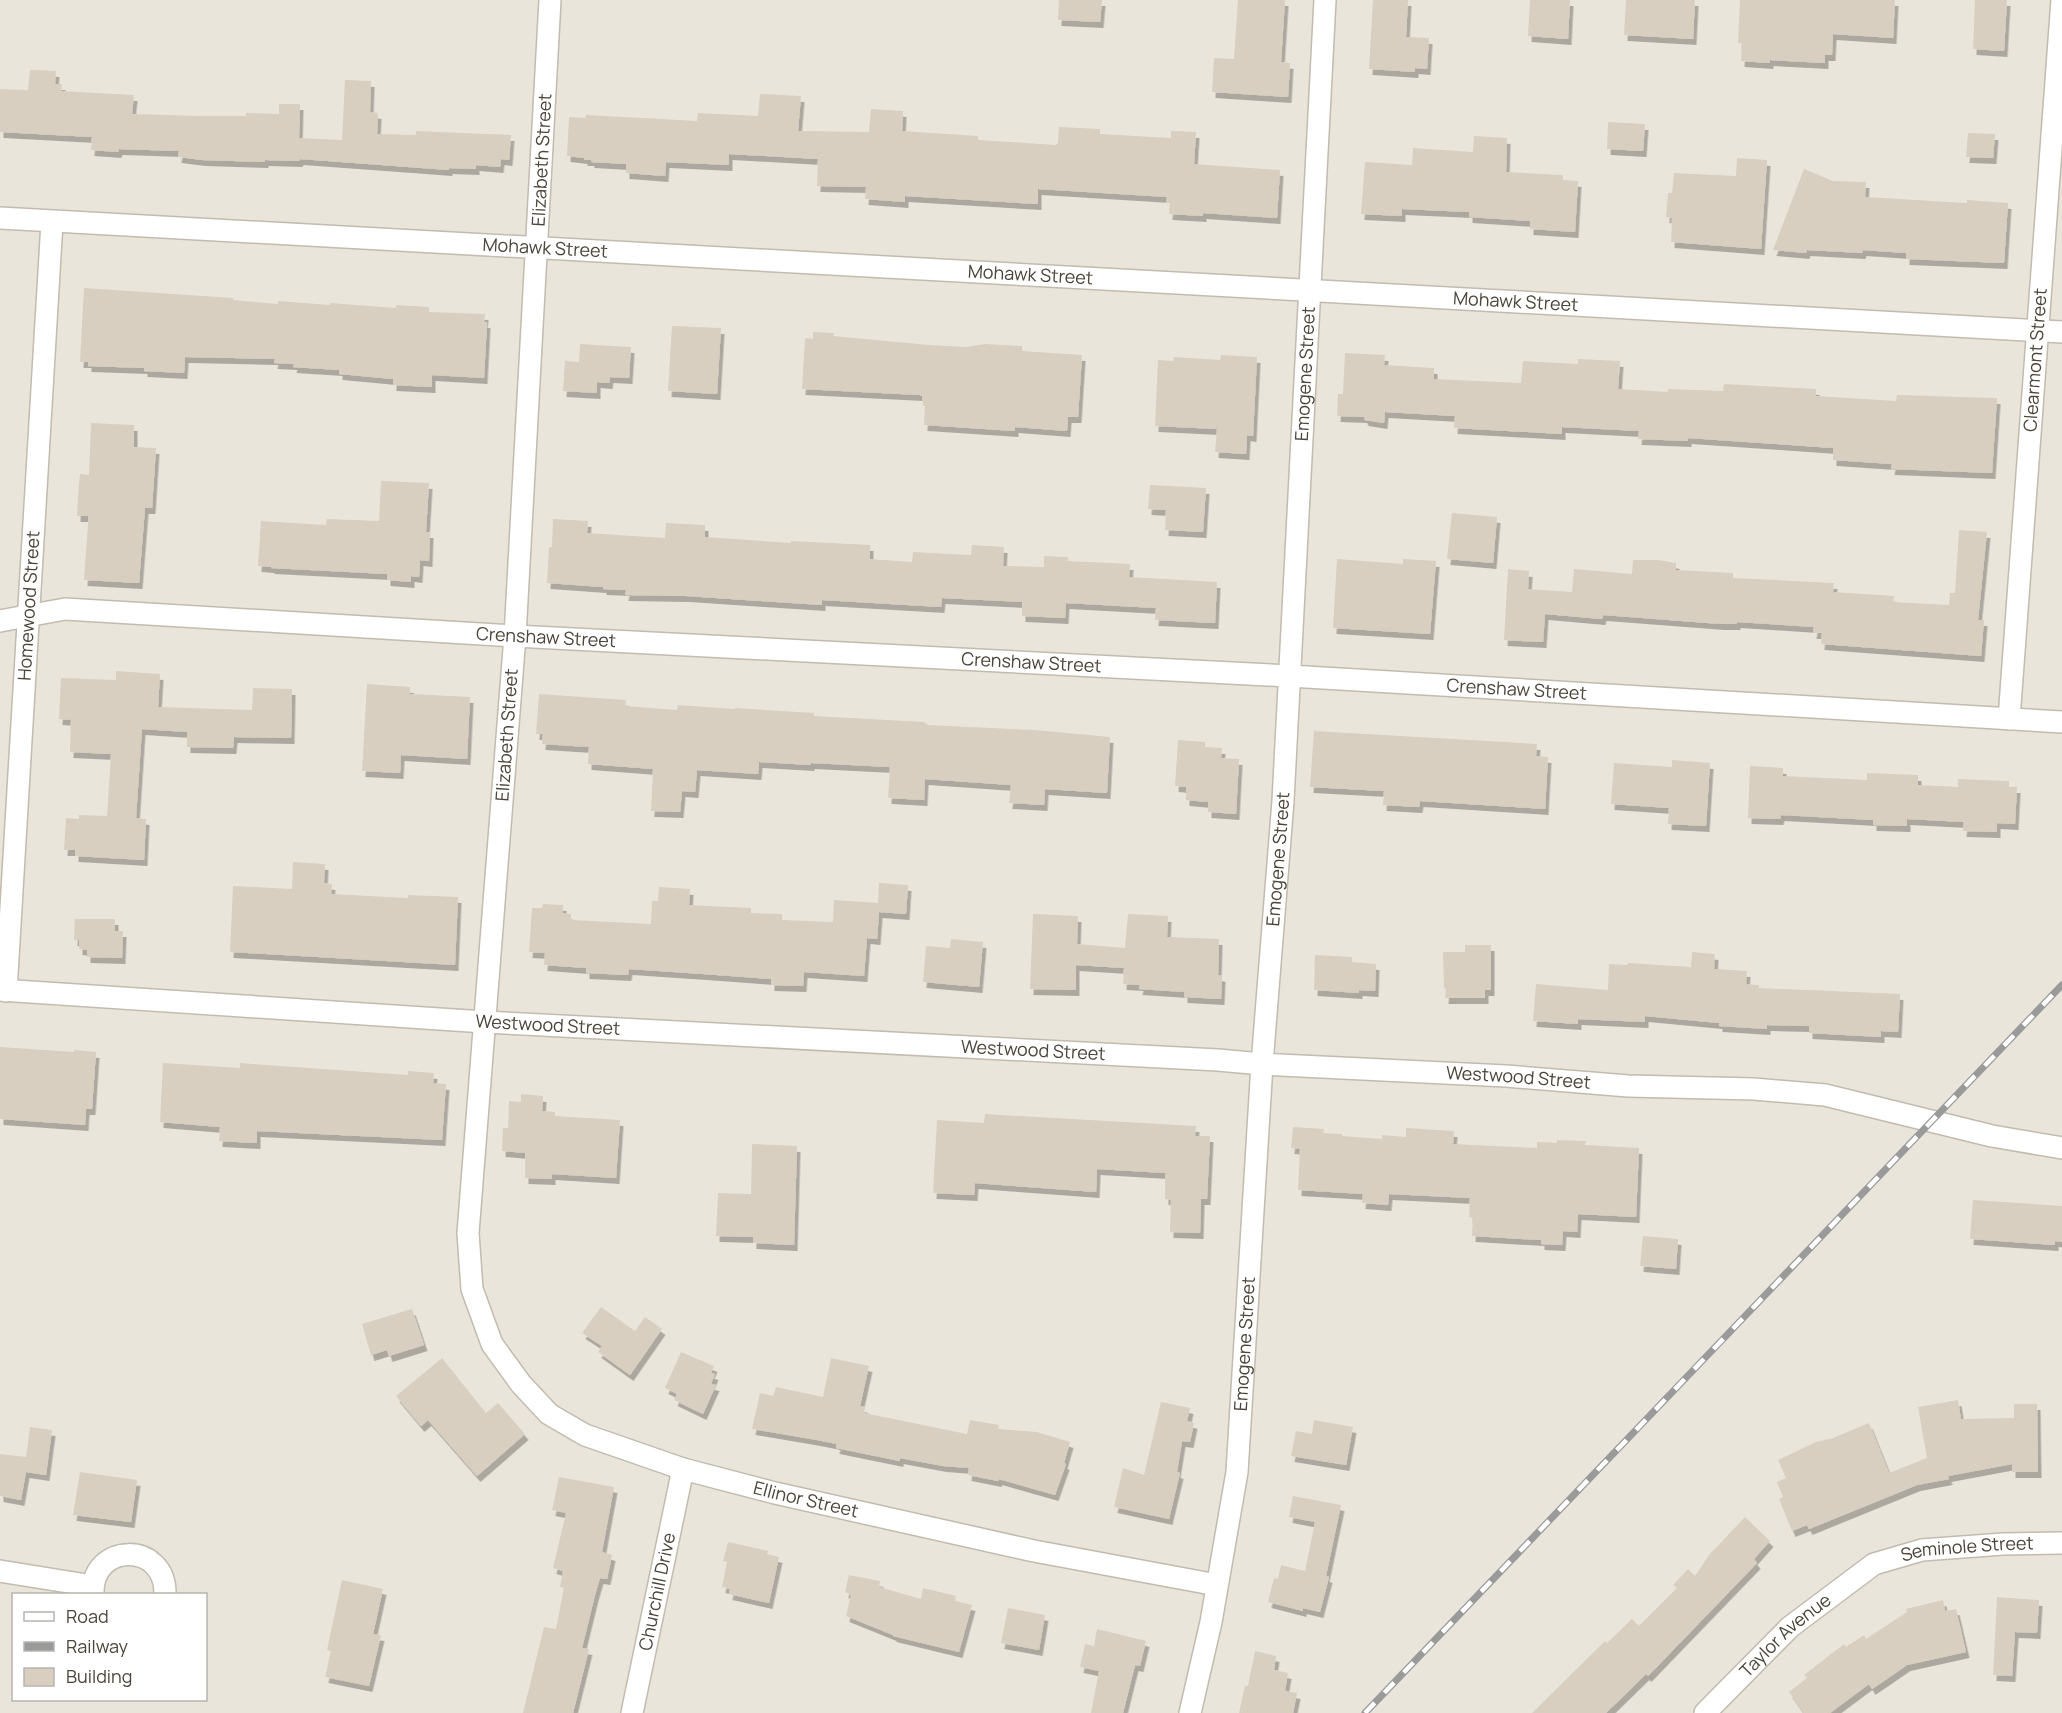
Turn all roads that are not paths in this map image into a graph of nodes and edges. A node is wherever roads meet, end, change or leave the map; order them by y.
1 (550, 0) edge
2 (1325, 0) edge
3 (2062, 0) edge
4 (0, 218) edge
5 (52, 222) junction
6 (537, 249) junction
7 (1309, 292) junction
8 (2039, 331) junction
9 (2062, 332) edge
10 (30, 616) junction
11 (0, 621) edge
12 (515, 636) junction
13 (1289, 676) junction
14 (2009, 719) junction
15 (2062, 722) edge
16 (3, 990) edge
17 (485, 1022) junction
18 (1262, 1064) junction
19 (2062, 1148) edge
20 (472, 1289) joint
21 (683, 1469) junction
22 (2062, 1543) edge
23 (1874, 1564) joint
24 (0, 1571) edge
25 (1217, 1585) junction
26 (93, 1590) edge
27 (165, 1593) edge
28 (632, 1713) edge
29 (1190, 1713) edge
30 (1705, 1713) edge

1 - 6 street, Elizabeth Street
2 - 7 street, Emogene Street
3 - 8 street, Clearmont Street
4 - 5 street, Mohawk Street
5 - 6 street, Mohawk Street
5 - 10 street, Homewood Street
6 - 7 street, Mohawk Street
6 - 12 street, Elizabeth Street
7 - 8 street, Mohawk Street
7 - 13 street, Emogene Street
8 - 9 street, Mohawk Street
8 - 14 street, Clearmont Street
10 - 11 street, Crenshaw Street
10 - 12 street, Crenshaw Street
10 - 16 street, Homewood Street
12 - 13 street, Crenshaw Street
12 - 17 street, Elizabeth Street
13 - 14 street, Crenshaw Street
13 - 18 street, Emogene Street
14 - 15 street, Crenshaw Street
16 - 17 street, Westwood Street
17 - 18 street, Westwood Street
17 - 20 street, Elizabeth Street
18 - 19 street, Westwood Street
18 - 25 street, Emogene Street
20 - 21 street, Ellinor Street
21 - 25 street, Ellinor Street
21 - 28 street, Churchill Drive
22 - 23 street, Seminole Street
23 - 30 street, Taylor Avenue
24 - 26 street
25 - 29 street, Emogene Street
26 - 27 street

